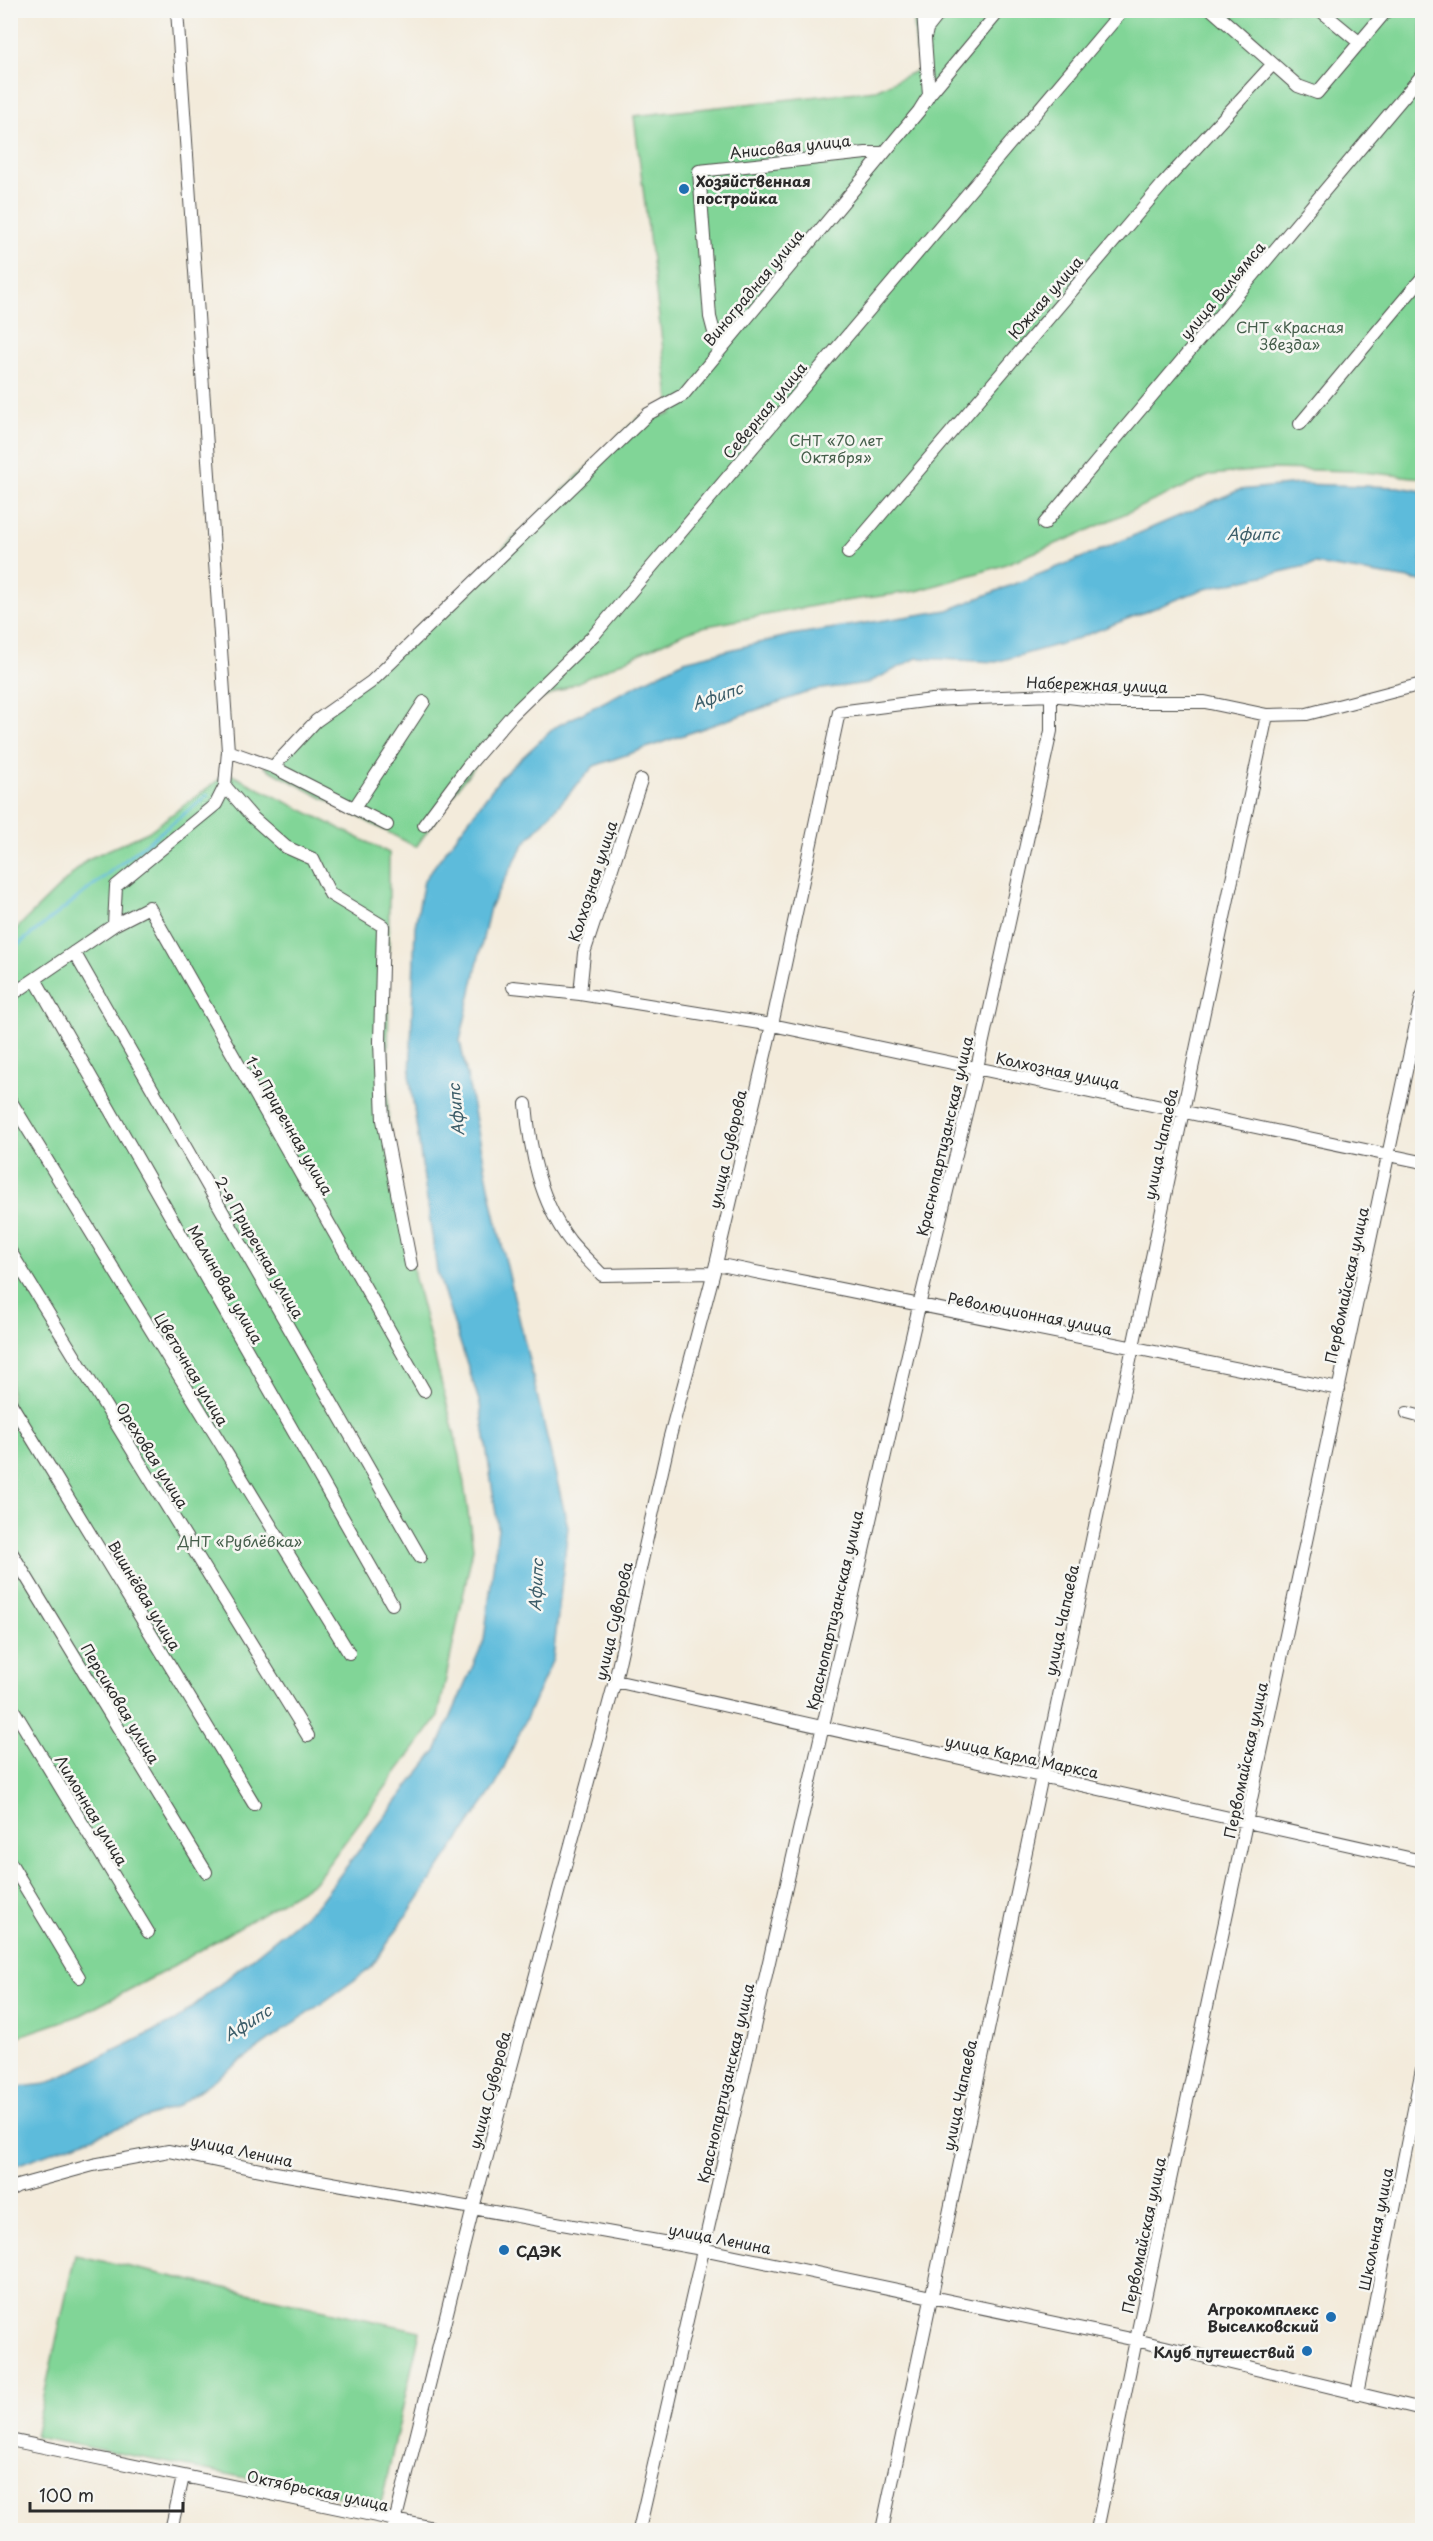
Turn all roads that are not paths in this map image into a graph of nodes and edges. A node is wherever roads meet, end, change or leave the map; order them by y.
1 (177, 10) edge
2 (923, 10) edge
3 (942, 10) edge
4 (1000, 10) edge
5 (1123, 10) edge
6 (1212, 10) edge
7 (1320, 10) edge
8 (1388, 10) edge
9 (925, 38) junction
10 (1360, 44) junction
11 (1272, 65) junction
12 (1422, 75) edge
13 (929, 95) junction
14 (884, 153) junction
15 (1422, 278) edge
16 (719, 351) junction
17 (1300, 424) dead end
18 (1044, 524) dead end
19 (848, 553) dead end
20 (1422, 684) edge
21 (1051, 695) junction
22 (424, 702) dead end
23 (839, 712) joint
24 (1267, 715) junction
25 (228, 752) junction
26 (273, 766) junction
27 (641, 780) dead end
28 (225, 786) junction
29 (355, 807) junction
30 (387, 825) dead end
31 (424, 825) dead end
32 (114, 925) junction
33 (74, 952) junction
34 (34, 980) junction
35 (513, 987) dead end
36 (580, 994) junction
37 (10, 996) edge
38 (1422, 996) edge
39 (772, 1025) junction
40 (976, 1068) junction
41 (10, 1101) edge
42 (526, 1104) dead end
43 (1182, 1111) junction
44 (1389, 1155) junction
45 (1422, 1162) edge
46 (10, 1251) edge
47 (411, 1265) dead end
48 (714, 1269) junction
49 (919, 1306) junction
50 (1133, 1348) junction
51 (1340, 1389) junction
52 (424, 1391) dead end
53 (10, 1402) edge
54 (1407, 1413) dead end
55 (1422, 1417) edge
56 (10, 1550) edge
57 (420, 1557) dead end
58 (392, 1604) dead end
59 (349, 1653) dead end
60 (615, 1682) junction
61 (10, 1704) edge
62 (822, 1727) junction
63 (308, 1736) dead end
64 (1043, 1775) junction
65 (254, 1804) dead end
66 (1247, 1821) junction
67 (1422, 1861) edge
68 (10, 1862) edge
69 (206, 1872) dead end
70 (148, 1932) dead end
71 (79, 1977) dead end
72 (1422, 2069) edge
73 (10, 2190) edge
74 (473, 2208) junction
75 (702, 2249) junction
76 (930, 2298) junction
77 (1136, 2340) junction
78 (1357, 2394) junction
79 (1422, 2409) edge
80 (10, 2440) edge
81 (183, 2477) junction
82 (394, 2526) edge
83 (171, 2530) edge
84 (444, 2530) edge
85 (639, 2530) edge
86 (882, 2530) edge
87 (1097, 2530) edge

1 - 25 street
2 - 9 street
3 - 9 street
4 - 13 street
5 - 31 street, Северная улица
6 - 11 street
7 - 10 street
8 - 10 street
9 - 13 street
10 - 11 street
11 - 19 street, Южная улица
12 - 18 street, улица Вильямса
13 - 14 street, Виноградная улица
14 - 16 street, Виноградная улица
14 - 16 street, Анисовая улица
15 - 17 street
16 - 26 street, Виноградная улица
20 - 24 street, Набережная улица
21 - 23 street, Набережная улица
21 - 24 street, Набережная улица
21 - 40 street, Краснопартизанская улица
22 - 29 street
23 - 39 street, улица Суворова
24 - 43 street, улица Чапаева
25 - 26 street
25 - 28 street
26 - 29 street
27 - 36 street, Колхозная улица
28 - 32 street
28 - 47 street
29 - 30 street
32 - 33 street
32 - 52 street, 1-я Приречная улица
33 - 34 street
33 - 57 street, 2-я Приречная улица
34 - 37 street
34 - 58 street, Малиновая улица
35 - 36 street, Колхозная улица
36 - 39 street, Колхозная улица
38 - 44 street, Первомайская улица
39 - 40 street, Колхозная улица
39 - 48 street, улица Суворова
40 - 43 street, Колхозная улица
40 - 49 street, Краснопартизанская улица
41 - 59 street, Цветочная улица
42 - 48 street, Революционная улица
43 - 44 street, Колхозная улица
43 - 50 street, улица Чапаева
44 - 45 street, Колхозная улица
44 - 51 street, Первомайская улица
46 - 63 street, Ореховая улица
48 - 49 street, Революционная улица
48 - 60 street, улица Суворова
49 - 50 street, Революционная улица
49 - 62 street, Краснопартизанская улица
50 - 51 street, Революционная улица
50 - 64 street, улица Чапаева
51 - 66 street, Первомайская улица
53 - 65 street, Вишнёвая улица
54 - 55 street
56 - 69 street, Персиковая улица
60 - 62 street, улица Карла Маркса
60 - 74 street, улица Суворова
61 - 70 street, Лимонная улица
62 - 64 street, улица Карла Маркса
62 - 75 street, Краснопартизанская улица
64 - 66 street, улица Карла Маркса
64 - 76 street, улица Чапаева
66 - 67 street, улица Карла Маркса
66 - 77 street, Первомайская улица
68 - 71 street
72 - 78 street, Школьная улица
73 - 74 street, улица Ленина
74 - 75 street, улица Ленина
74 - 82 street, улица Суворова
75 - 76 street, улица Ленина
75 - 85 street, Краснопартизанская улица
76 - 77 street, улица Ленина
76 - 86 street, улица Чапаева
77 - 78 street, улица Ленина
77 - 87 street, Первомайская улица
78 - 79 street, улица Ленина
80 - 81 street, Октябрьская улица
81 - 82 street, Октябрьская улица
81 - 83 street
82 - 84 street, Октябрьская улица

